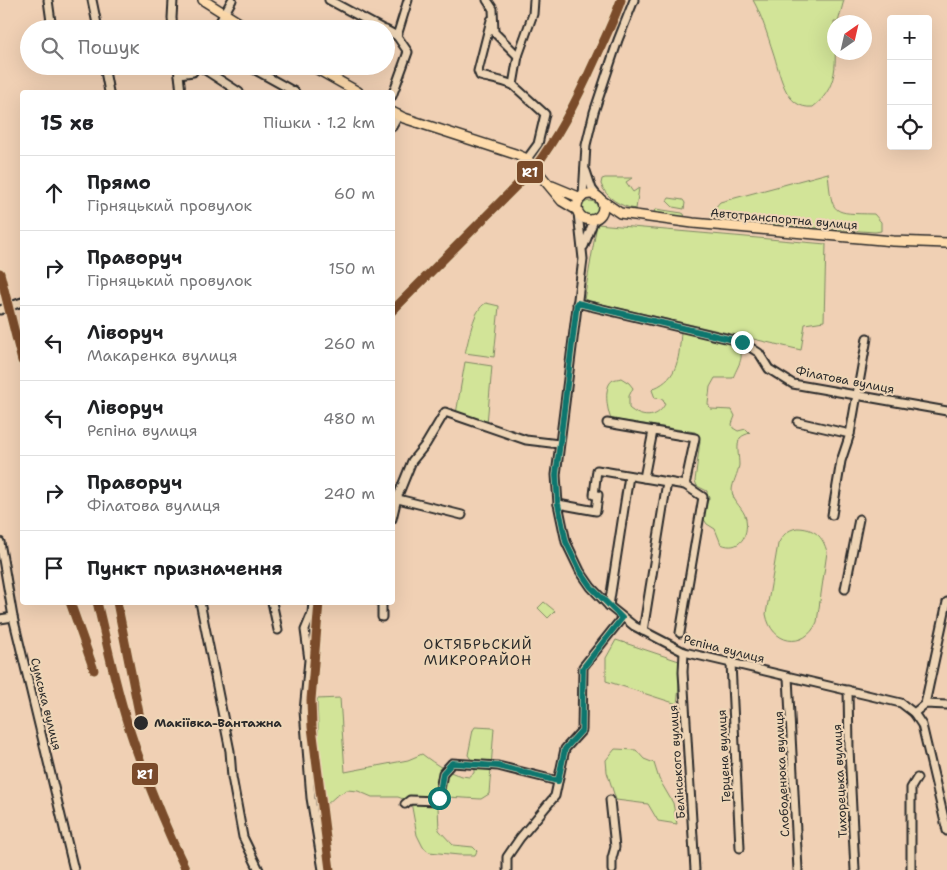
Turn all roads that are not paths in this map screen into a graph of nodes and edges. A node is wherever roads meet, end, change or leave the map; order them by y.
1 (48, 0) edge
2 (92, 0) edge
3 (173, 0) edge
4 (203, 0) edge
5 (232, 0) edge
6 (329, 0) edge
7 (408, 0) edge
8 (486, 0) edge
9 (534, 0) edge
10 (634, 0) edge
11 (493, 9) junction
12 (224, 14) junction
13 (51, 20) edge
14 (96, 20) edge
15 (173, 20) edge
16 (221, 20) edge
17 (234, 20) edge
18 (366, 20) edge
19 (397, 36) joint
20 (518, 56) junction
21 (106, 75) edge
22 (179, 75) edge
23 (212, 75) edge
24 (264, 75) edge
25 (328, 75) edge
26 (513, 85) junction
27 (109, 90) edge
28 (181, 90) edge
29 (236, 90) edge
30 (291, 90) edge
31 (354, 90) edge
32 (394, 90) edge
33 (396, 113) edge
34 (527, 159) junction
35 (584, 166) junction
36 (549, 185) junction
37 (582, 197) junction
38 (599, 199) junction
39 (578, 212) junction
40 (620, 213) junction
41 (596, 219) junction
42 (947, 243) edge
43 (582, 259) junction
44 (20, 303) edge
45 (577, 303) junction
46 (0, 310) edge
47 (867, 338) dead end
48 (856, 395) junction
49 (947, 411) edge
50 (798, 422) dead end
51 (607, 423) dead end
52 (653, 430) junction
53 (850, 434) junction
54 (559, 444) junction
55 (629, 476) junction
56 (644, 478) junction
57 (668, 482) junction
58 (685, 485) junction
59 (395, 497) edge
60 (395, 499) edge
61 (558, 504) junction
62 (462, 515) dead end
63 (832, 515) dead end
64 (858, 519) dead end
65 (0, 542) edge
66 (845, 589) dead end
67 (947, 602) edge
68 (201, 605) edge
69 (273, 605) edge
70 (313, 605) edge
71 (382, 605) edge
72 (609, 606) junction
73 (13, 617) junction
74 (382, 617) dead end
75 (622, 618) junction
76 (0, 620) edge
77 (945, 623) edge
78 (278, 630) dead end
79 (643, 631) junction
80 (680, 633) dead end
81 (684, 652) junction
82 (732, 663) junction
83 (788, 677) junction
84 (848, 690) junction
85 (925, 704) junction
86 (947, 705) edge
87 (914, 713) junction
88 (917, 778) dead end
89 (558, 781) junction
90 (610, 800) dead end
91 (944, 802) edge
92 (405, 804) dead end
93 (947, 831) edge
94 (740, 848) dead end
95 (74, 870) edge
96 (259, 870) edge
97 (323, 870) edge
98 (507, 870) edge
99 (612, 870) edge
100 (695, 870) edge
101 (798, 870) edge
102 (855, 870) edge
103 (911, 870) edge

1 - 13 street
2 - 14 street
3 - 15 street
4 - 12 main road
5 - 12 street
6 - 18 street
7 - 19 street
8 - 11 street
9 - 20 street
10 - 35 street
11 - 20 street
11 - 26 street
12 - 16 street
12 - 17 main road
19 - 32 street
20 - 26 street
21 - 27 street
22 - 28 street
23 - 29 street
24 - 30 street
25 - 31 main road
26 - 34 street
33 - 34 main road
34 - 36 main road
35 - 37 street
35 - 38 street
36 - 37 main road
36 - 39 main road
37 - 38 main road
37 - 39 main road
38 - 40 main road
38 - 41 main road
39 - 41 main road
39 - 43 street, Рєпіна вулиця
40 - 41 main road
40 - 42 main road, Автотранспортна вулиця
41 - 43 street
43 - 45 street, Рєпіна вулиця
44 - 46 street
45 - 48 street, Філатова вулиця
45 - 54 street, Рєпіна вулиця
47 - 48 street
48 - 49 street, Філатова вулиця
48 - 53 street
50 - 53 street
51 - 52 street
52 - 56 street
52 - 58 street
53 - 63 street
54 - 59 street
54 - 61 street, Рєпіна вулиця
55 - 56 street
55 - 61 street
55 - 72 street
56 - 57 street
57 - 58 street
57 - 79 street
58 - 80 street
60 - 62 street
61 - 72 street, Рєпіна вулиця
64 - 66 street
65 - 73 street, Сумська вулиця
67 - 77 street
68 - 96 street
69 - 78 street
70 - 97 street
71 - 74 street
72 - 75 street, Рєпіна вулиця
73 - 76 street
73 - 95 street, Сумська вулиця
75 - 79 street, Рєпіна вулиця
75 - 89 street
77 - 85 street
79 - 81 street, Рєпіна вулиця
81 - 82 street, Рєпіна вулиця
81 - 100 street, Белінського вулиця
82 - 83 street, Рєпіна вулиця
82 - 94 street, Герцена вулиця
83 - 84 street, Рєпіна вулиця
83 - 101 street, Слободенюка вулиця
84 - 87 street, Рєпіна вулиця
84 - 102 street, Тихорецька вулиця
85 - 86 street
85 - 87 street
87 - 91 street
88 - 103 street
89 - 92 street
89 - 98 street
90 - 99 street
91 - 93 street

